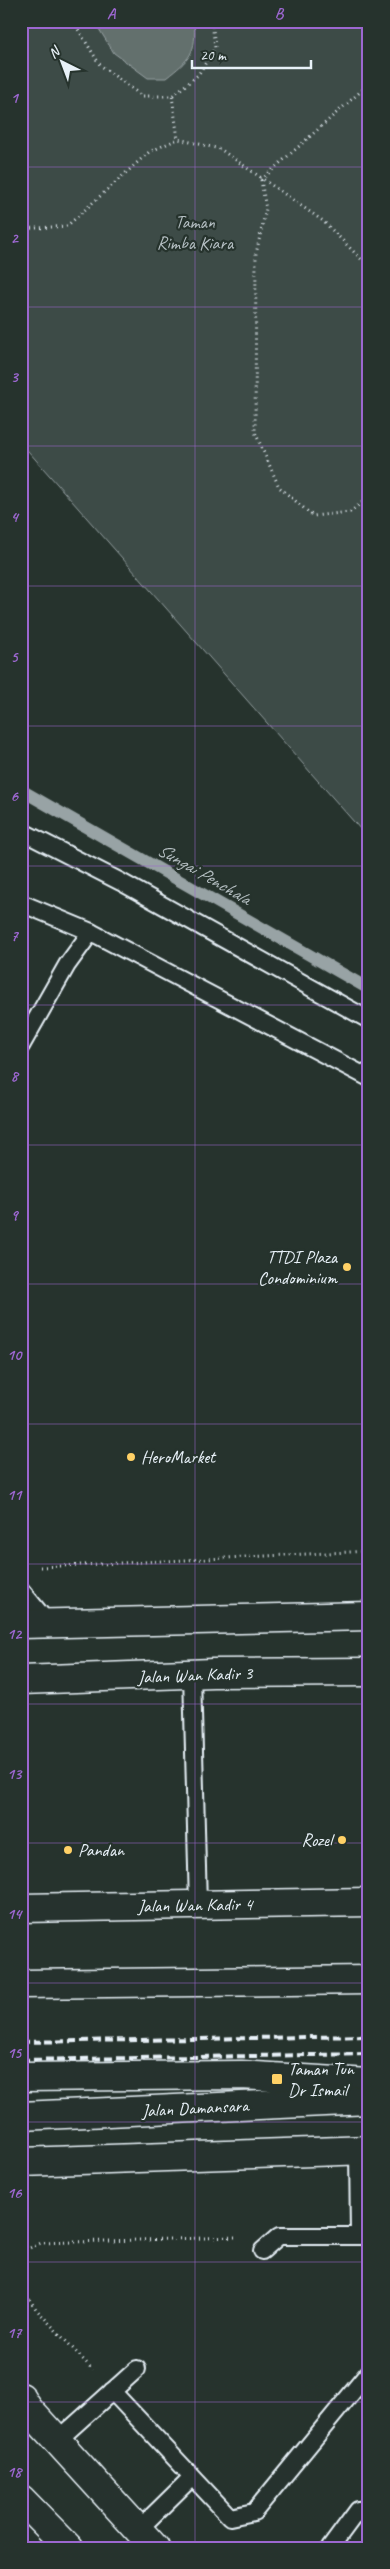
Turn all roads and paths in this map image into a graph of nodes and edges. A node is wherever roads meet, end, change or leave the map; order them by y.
1 (73, 21) edge
2 (212, 21) edge
3 (369, 84) edge
4 (172, 96) junction
5 (178, 139) junction
6 (261, 180) junction
7 (21, 229) edge
8 (369, 267) edge
9 (369, 497) edge
10 (21, 831) edge
11 (21, 903) edge
12 (91, 932) junction
13 (369, 1020) edge
14 (21, 1046) edge
15 (369, 1078) edge
16 (369, 1551) edge
17 (32, 1568) dead end
18 (21, 1590) edge
19 (369, 1616) edge
20 (34, 1624) edge
21 (369, 1672) edge
22 (192, 1674) junction
23 (21, 1680) edge
24 (369, 1902) edge
25 (198, 1905) junction
26 (21, 1908) edge
27 (369, 1980) edge
28 (21, 1984) edge
29 (21, 2077) edge
30 (369, 2083) edge
31 (369, 2100) edge
32 (21, 2116) edge
33 (363, 2150) edge
34 (21, 2162) edge
35 (279, 2236) junction
36 (364, 2236) edge
37 (262, 2251) dead end
38 (21, 2252) edge
39 (21, 2287) edge
40 (137, 2369) dead end
41 (369, 2372) edge
42 (112, 2391) junction
43 (23, 2402) edge
44 (58, 2440) junction
45 (192, 2477) junction
46 (21, 2499) edge
47 (369, 2509) edge
48 (147, 2538) edge
49 (68, 2548) edge
50 (330, 2548) edge

1 - 4 path
2 - 4 path
3 - 6 path
4 - 5 path
5 - 6 path
5 - 7 path
6 - 8 path
6 - 9 path
10 - 13 lane
11 - 12 lane
12 - 14 lane
12 - 15 lane
16 - 17 path
18 - 20 lane
19 - 20 main road
21 - 22 main road, Jalan Wan Kadir 3
22 - 23 main road, Jalan Wan Kadir 3
22 - 25 lane
24 - 25 main road, Jalan Wan Kadir 4
25 - 26 main road, Jalan Wan Kadir 4
27 - 28 main road
29 - 30 main road
31 - 32 main road, Jalan Damansara
33 - 34 main road
33 - 36 lane
35 - 36 lane
35 - 37 lane
35 - 38 path
39 - 42 path
40 - 42 lane
41 - 45 lane
42 - 44 lane
42 - 45 lane
43 - 44 main road
44 - 48 main road
45 - 48 lane
46 - 49 main road
47 - 50 lane

